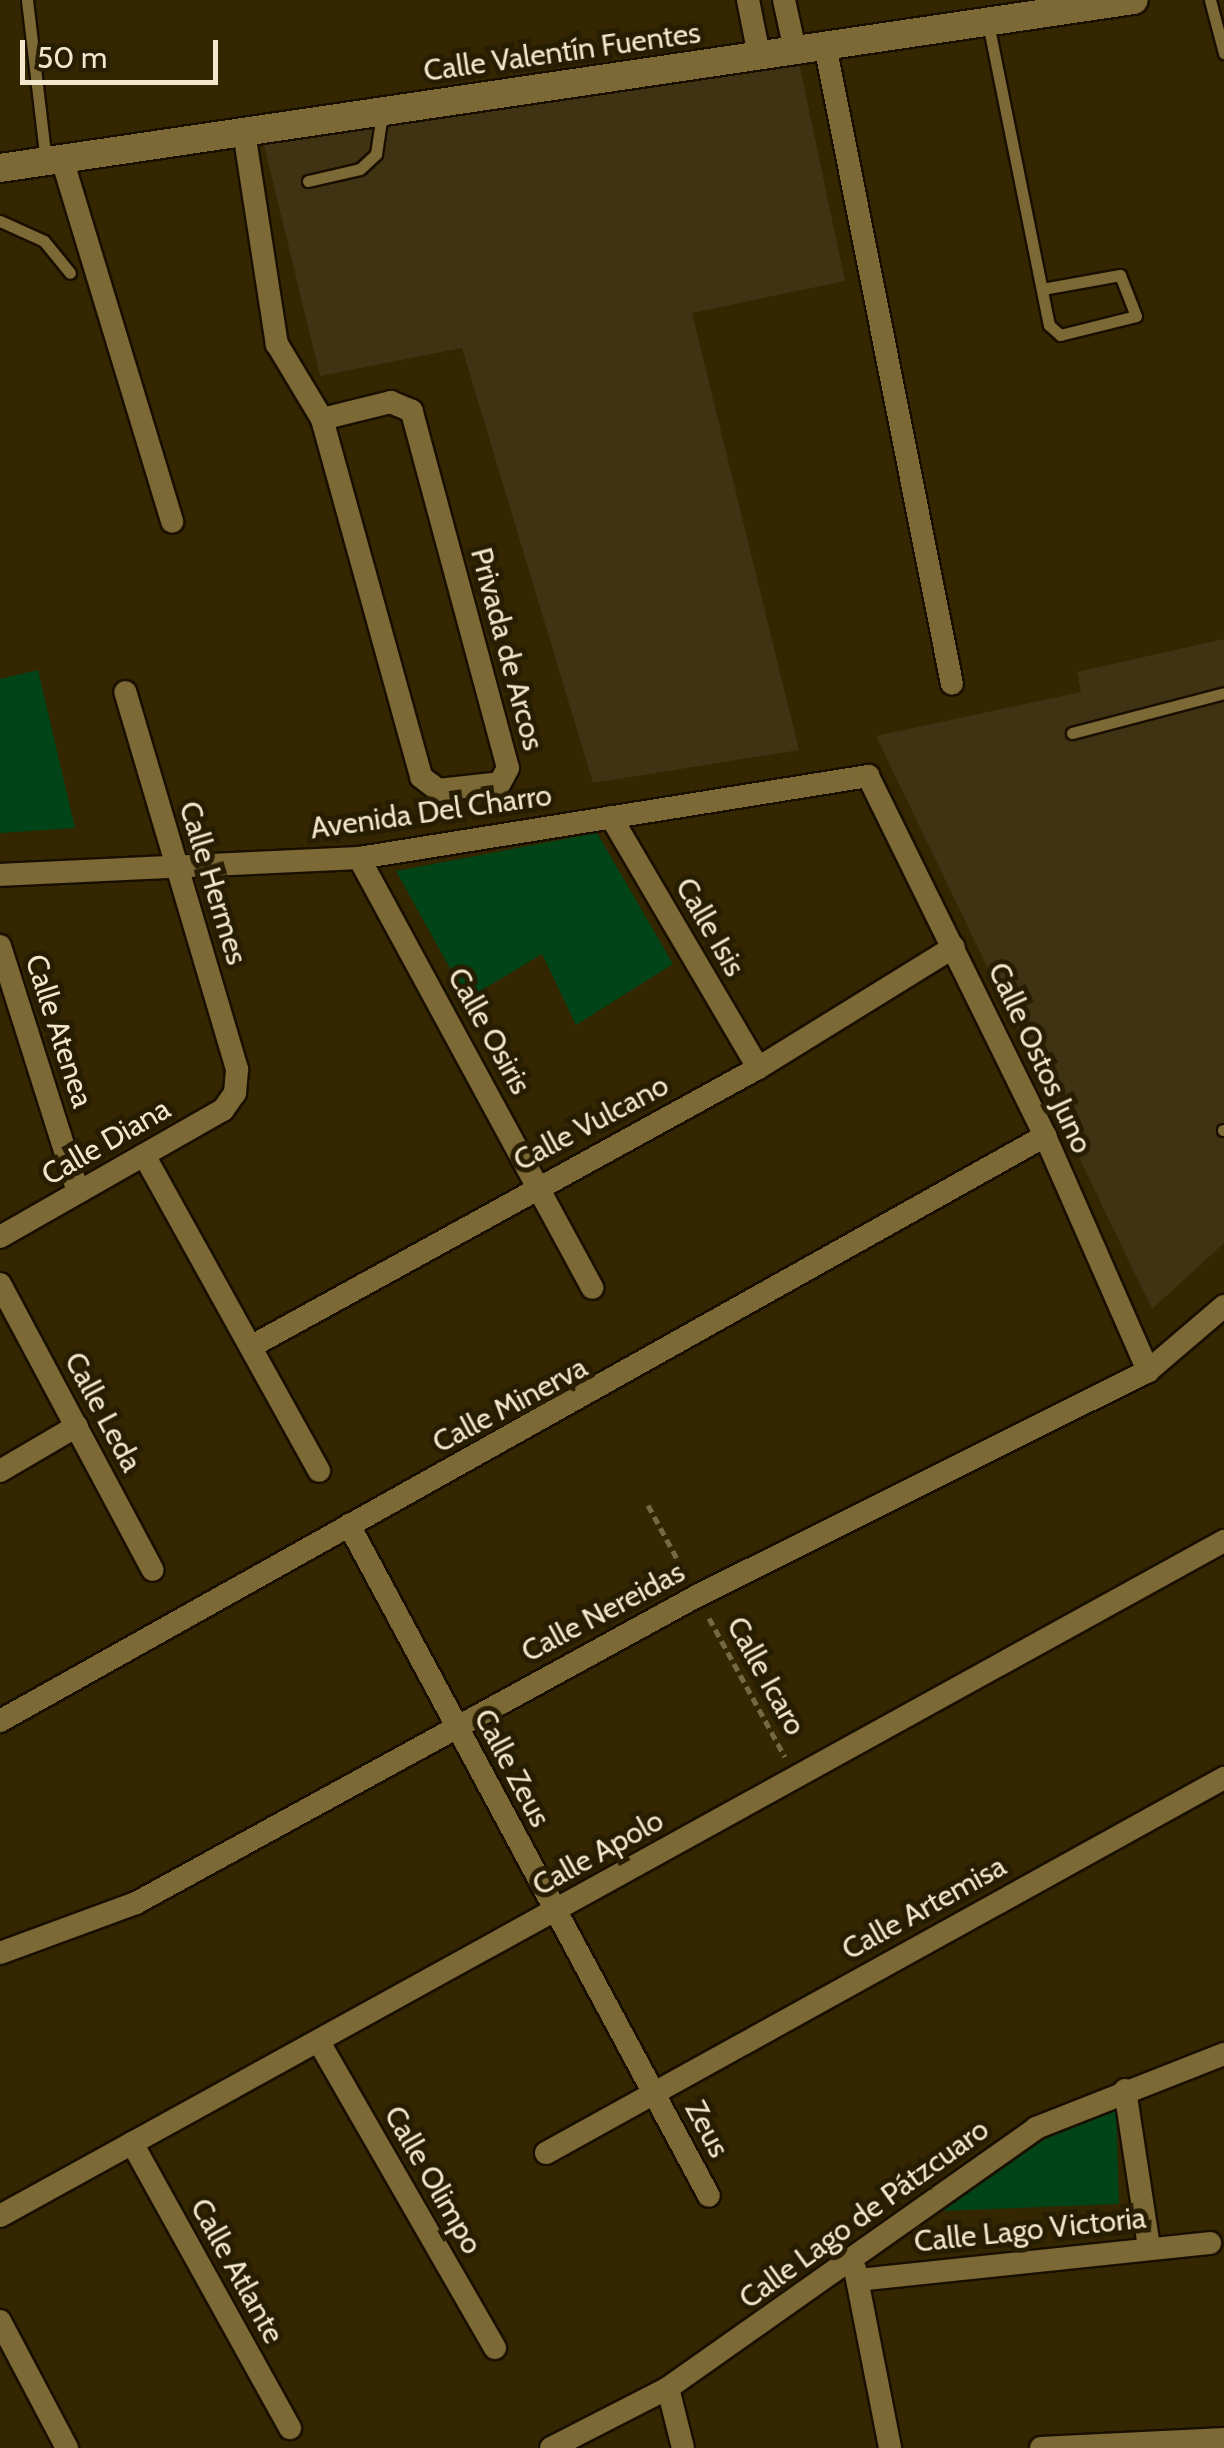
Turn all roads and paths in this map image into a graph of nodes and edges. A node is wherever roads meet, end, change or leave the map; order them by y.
1 (27, 0) edge
2 (748, 0) edge
3 (784, 0) edge
4 (1134, 0) edge
5 (1210, 0) edge
6 (988, 22) junction
7 (825, 45) junction
8 (795, 50) junction
9 (1224, 53) edge
10 (760, 55) junction
11 (382, 111) junction
12 (244, 132) junction
13 (54, 160) junction
14 (0, 168) edge
15 (308, 181) dead end
16 (0, 221) edge
17 (70, 273) dead end
18 (1042, 288) junction
19 (322, 419) junction
20 (172, 522) dead end
21 (952, 684) dead end
22 (125, 692) dead end
23 (1224, 694) edge
24 (1072, 733) dead end
25 (868, 776) joint
26 (611, 817) junction
27 (359, 858) junction
28 (177, 866) junction
29 (0, 875) edge
30 (0, 946) edge
31 (954, 947) junction
32 (758, 1068) junction
33 (235, 1093) joint
34 (1045, 1136) junction
35 (144, 1156) junction
36 (540, 1184) junction
37 (78, 1192) junction
38 (0, 1237) edge
39 (0, 1284) edge
40 (592, 1288) dead end
41 (1224, 1306) edge
42 (252, 1346) junction
43 (1148, 1370) junction
44 (77, 1426) junction
45 (0, 1471) edge
46 (319, 1471) dead end
47 (648, 1505) dead end
48 (349, 1525) junction
49 (1224, 1541) edge
50 (152, 1570) dead end
51 (697, 1596) junction
52 (0, 1721) edge
53 (455, 1725) junction
54 (796, 1777) junction
55 (1224, 1778) edge
56 (555, 1912) junction
57 (0, 1953) edge
58 (320, 2042) junction
59 (1224, 2054) edge
60 (1125, 2090) junction
61 (652, 2091) junction
62 (132, 2143) junction
63 (546, 2153) dead end
64 (709, 2196) dead end
65 (0, 2216) edge
66 (1210, 2243) dead end
67 (1149, 2246) junction
68 (856, 2270) junction
69 (0, 2321) edge
70 (495, 2348) dead end
71 (668, 2388) junction
72 (290, 2428) dead end
73 (1224, 2439) edge
74 (67, 2448) edge
75 (551, 2448) edge
76 (683, 2448) edge
77 (890, 2448) edge
78 (1041, 2448) edge

1 - 13 lane
2 - 10 street
3 - 8 street
4 - 6 street, Calle Valentín Fuentes
5 - 9 lane
6 - 7 street, Calle Valentín Fuentes
6 - 18 lane
7 - 8 street, Calle Valentín Fuentes
7 - 21 street
8 - 10 street, Calle Valentín Fuentes
10 - 11 street, Calle Valentín Fuentes
11 - 12 street, Calle Valentín Fuentes
11 - 15 lane
12 - 13 street, Calle Valentín Fuentes
12 - 19 street, Privada de Arcos
13 - 14 street, Calle Valentín Fuentes
13 - 20 street
16 - 17 lane
18 - 18 lane
19 - 19 street, Privada de Arcos
22 - 28 street, Calle Hermes
23 - 24 lane
25 - 26 street, Avenida Del Charro
25 - 31 street, Calle Ostos Juno
26 - 27 street, Avenida Del Charro
26 - 32 street, Calle Isis
27 - 28 street, Avenida Del Charro
27 - 36 street, Calle Osiris
28 - 29 street, Avenida Del Charro
28 - 33 street, Calle Hermes
30 - 37 street, Calle Atenea
31 - 32 street, Calle Vulcano
31 - 34 street, Calle Ostos Juno
32 - 36 street, Calle Vulcano
33 - 35 street, Calle Diana
34 - 43 street, Calle Ostos Juno
34 - 48 street, Calle Minerva
35 - 37 street, Calle Diana
35 - 42 street
36 - 40 street, Calle Osiris
36 - 42 street, Calle Vulcano
37 - 38 street, Calle Diana
39 - 44 street, Calle Leda
41 - 43 street, Calle Nereidas
42 - 46 street
43 - 51 street, Calle Nereidas
44 - 45 street
44 - 50 street, Calle Leda
47 - 51 path, Calle Icaro
48 - 52 street, Calle Minerva
48 - 53 street, Calle Zeus
49 - 54 street, Calle Apolo
51 - 53 street, Calle Nereidas
51 - 54 path, Calle Icaro
53 - 56 street, Calle Zeus
53 - 57 street, Calle Nereidas
54 - 56 street, Calle Apolo
55 - 61 street, Calle Artemisa
56 - 58 street, Calle Apolo
56 - 61 street, Calle Zeus
58 - 62 street, Calle Apolo
58 - 70 street, Calle Olimpo
59 - 60 street, Calle Lago de Pátzcuaro
60 - 67 street
60 - 68 street, Calle Lago de Pátzcuaro
61 - 63 street, Calle Artemisa
61 - 64 street, Zeus
62 - 65 street, Calle Apolo
62 - 72 street, Calle Atlante
66 - 67 street, Calle Lago Victoria
67 - 68 street, Calle Lago Victoria
68 - 71 street, Calle Lago de Pátzcuaro
68 - 77 street
69 - 74 street
71 - 75 street, Calle Lago de Pátzcuaro
71 - 76 street
73 - 78 street

